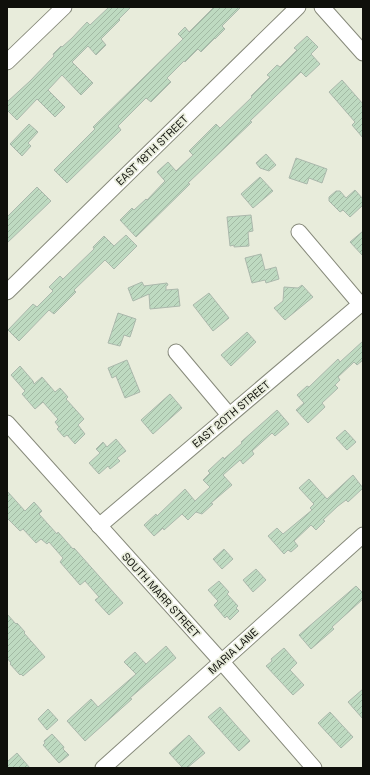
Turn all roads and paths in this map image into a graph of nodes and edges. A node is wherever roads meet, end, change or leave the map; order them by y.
1 (64, 7) edge
2 (298, 7) edge
3 (322, 7) edge
4 (363, 53) edge
5 (7, 62) edge
6 (299, 232) dead end
7 (7, 292) edge
8 (362, 303) edge
9 (176, 352) dead end
10 (230, 415) junction
11 (7, 423) edge
12 (99, 526) junction
13 (363, 535) edge
14 (221, 661) junction
15 (103, 768) edge
16 (314, 768) edge

1 - 5 street
2 - 7 street, EAST 18TH STREET
3 - 4 street
6 - 8 street
8 - 10 street, EAST 20TH STREET
9 - 10 street
10 - 12 street, EAST 20TH STREET
11 - 12 street, SOUTH MARR STREET
12 - 14 street, SOUTH MARR STREET
13 - 14 street, MARIA LANE
14 - 15 street, MARIA LANE
14 - 16 street, SOUTH MARR STREET

